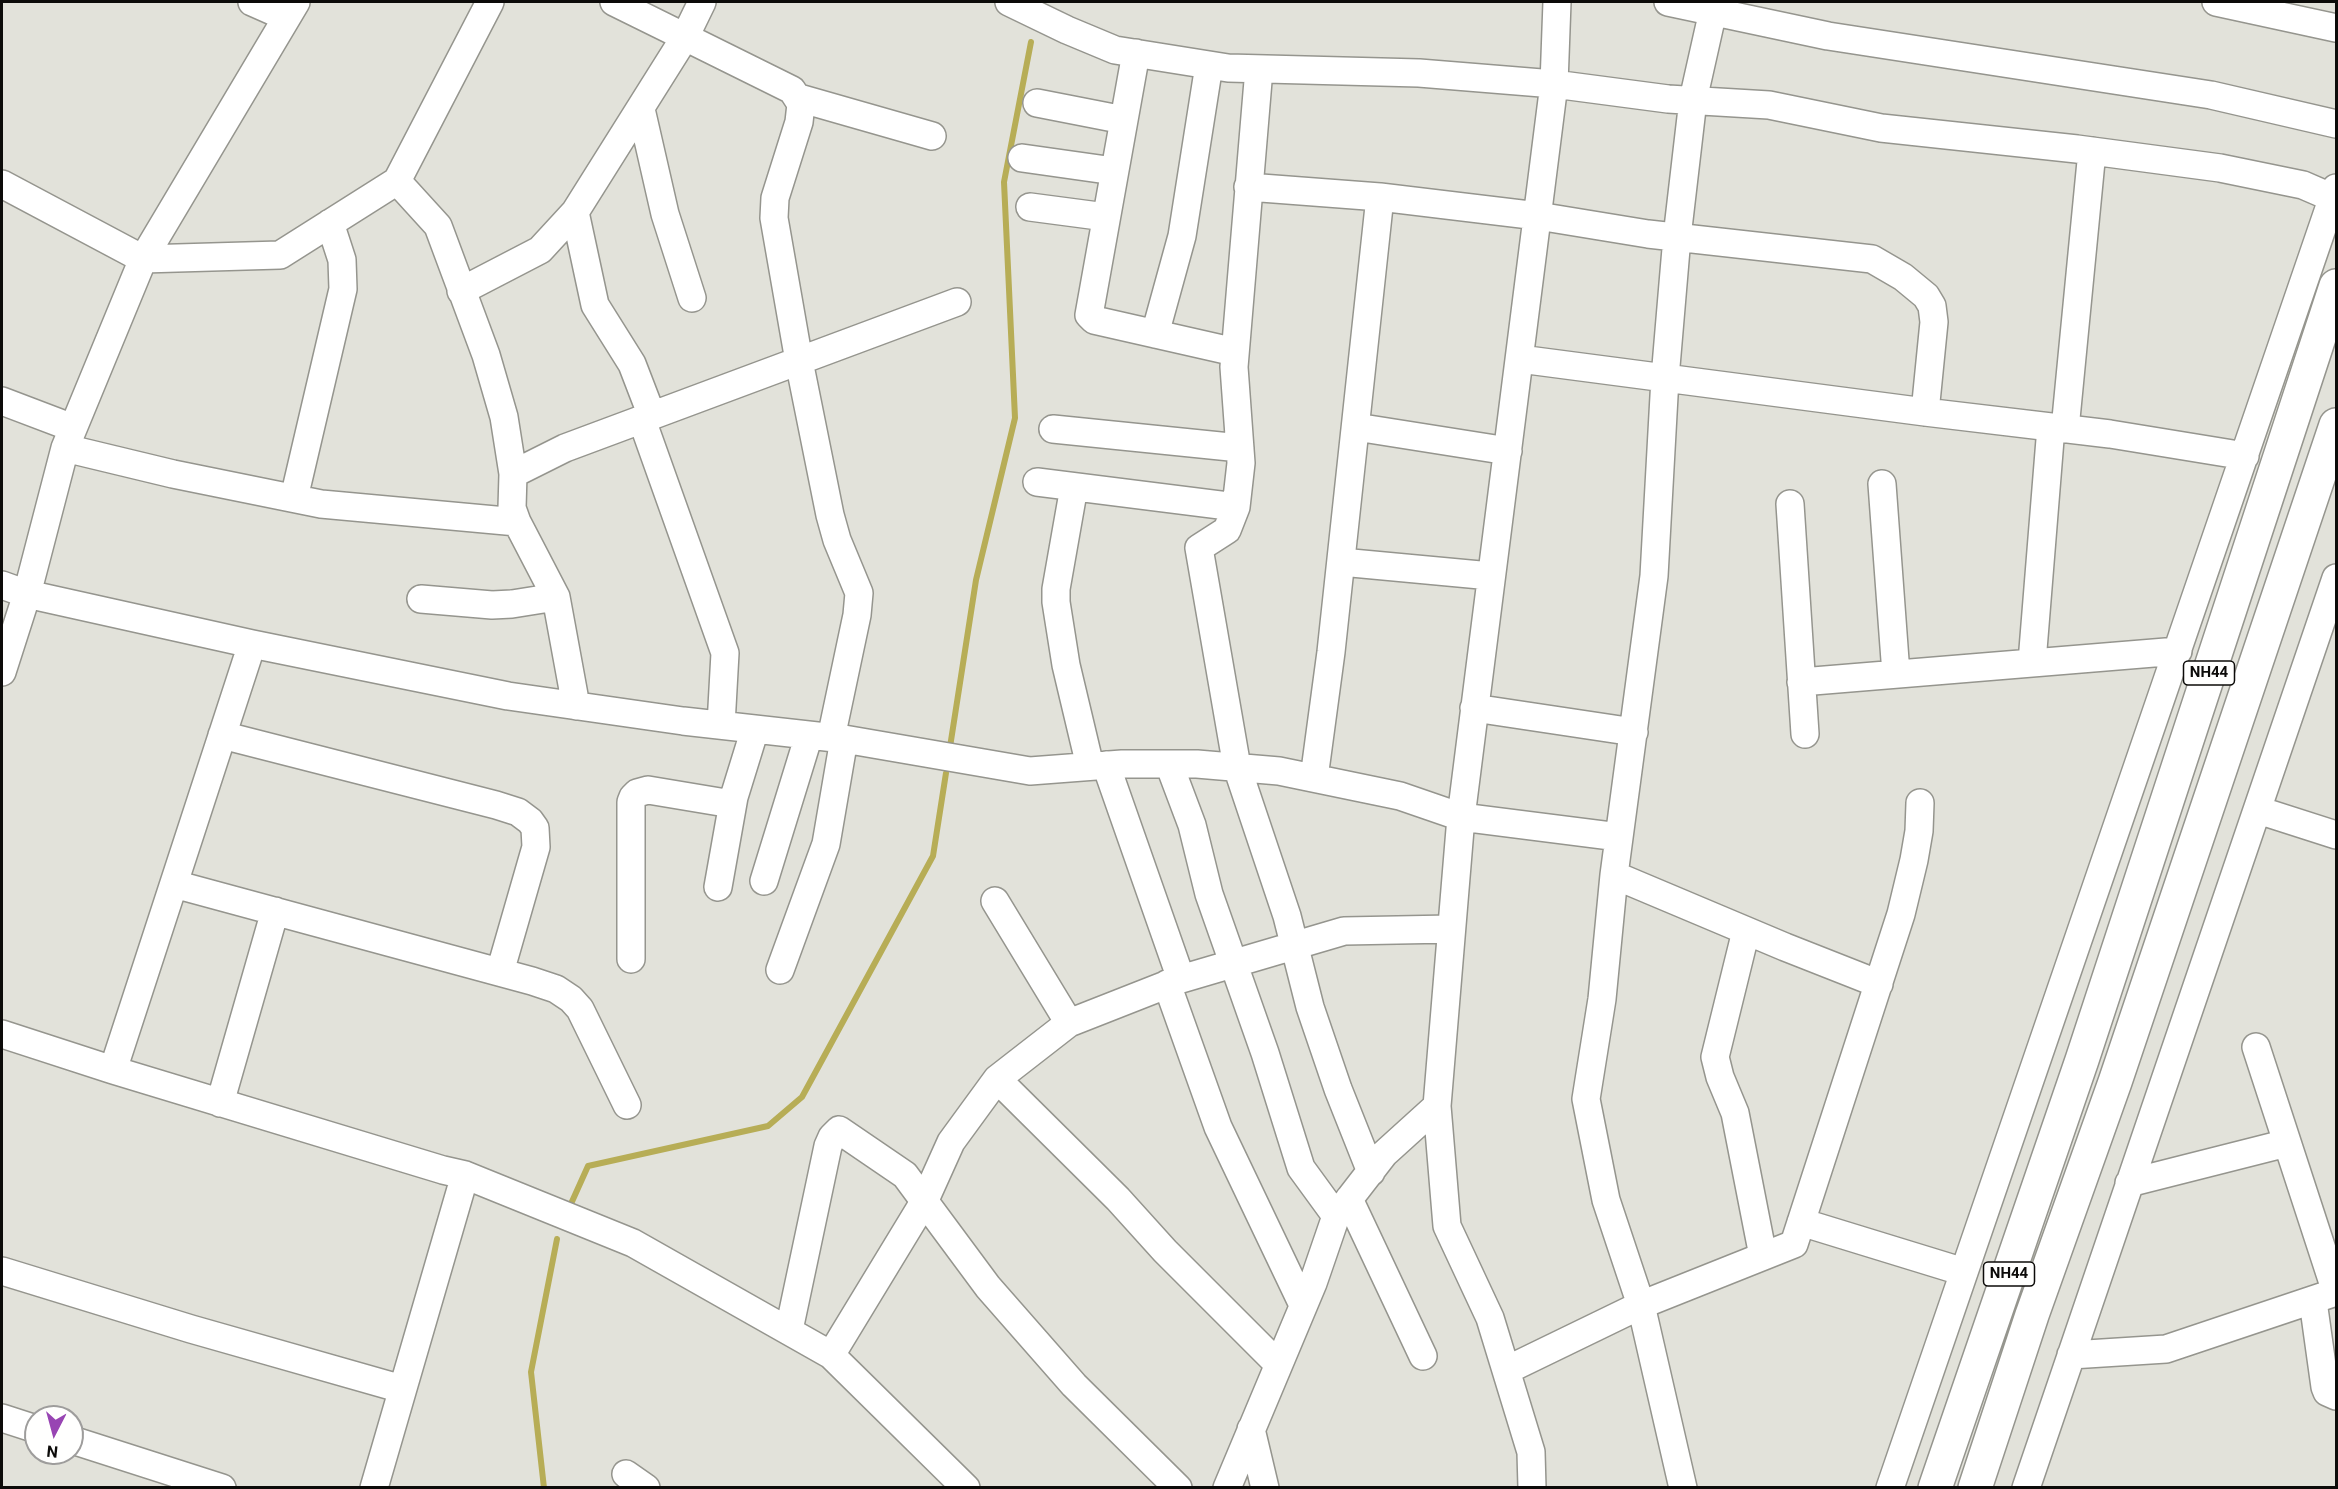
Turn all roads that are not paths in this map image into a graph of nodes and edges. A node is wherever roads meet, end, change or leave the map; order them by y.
1 (252, 2) edge
2 (490, 2) edge
3 (614, 2) edge
4 (702, 2) edge
5 (1009, 2) edge
6 (1557, 2) edge
7 (1668, 2) edge
8 (2216, 2) edge
9 (1714, 6) edge
10 (291, 9) edge
11 (2337, 28) edge
12 (684, 37) junction
13 (1136, 53) junction
14 (1209, 65) junction
15 (1259, 69) junction
16 (1554, 84) junction
17 (799, 98) junction
18 (1694, 100) junction
19 (1037, 103) dead end
20 (641, 109) junction
21 (1124, 120) junction
22 (2337, 124) edge
23 (932, 136) dead end
24 (2092, 151) junction
25 (1022, 158) dead end
26 (1114, 171) junction
27 (397, 181) junction
28 (2, 184) edge
29 (1248, 187) junction
30 (2335, 193) edge
31 (1380, 197) junction
32 (1029, 207) dead end
33 (575, 212) junction
34 (1538, 216) junction
35 (1106, 217) junction
36 (330, 223) junction
37 (1677, 237) junction
38 (143, 259) junction
39 (2337, 286) edge
40 (461, 291) junction
41 (692, 298) dead end
42 (957, 302) dead end
43 (1155, 334) junction
44 (1235, 352) junction
45 (1520, 359) junction
46 (799, 361) junction
47 (1665, 378) junction
48 (2, 401) edge
49 (1925, 412) junction
50 (647, 418) junction
51 (2337, 425) edge
52 (1356, 427) junction
53 (2058, 428) junction
54 (1053, 429) dead end
55 (69, 438) junction
56 (1240, 448) junction
57 (1508, 451) junction
58 (2245, 456) junction
59 (513, 474) junction
60 (1037, 482) dead end
61 (1882, 484) dead end
62 (1074, 487) junction
63 (294, 498) junction
64 (1790, 504) dead end
65 (1236, 507) junction
66 (517, 522) junction
67 (1341, 562) junction
68 (1491, 576) junction
69 (2337, 578) edge
70 (2, 585) edge
71 (27, 594) junction
72 (556, 597) junction
73 (421, 599) dead end
74 (252, 644) junction
75 (2178, 651) junction
76 (2032, 662) junction
77 (2, 672) edge
78 (1896, 674) junction
79 (1801, 682) junction
80 (576, 705) junction
81 (1474, 708) junction
82 (722, 725) junction
83 (755, 729) junction
84 (1634, 732) junction
85 (1805, 734) dead end
86 (222, 735) junction
87 (828, 737) junction
88 (1169, 764) junction
89 (1098, 765) junction
90 (1237, 767) junction
91 (1314, 778) junction
92 (1920, 803) dead end
93 (732, 804) junction
94 (2258, 810) junction
95 (1461, 817) junction
96 (2337, 835) edge
97 (1619, 837) junction
98 (1614, 875) junction
99 (764, 881) dead end
100 (174, 884) junction
101 (718, 887) dead end
102 (995, 901) dead end
103 (274, 911) junction
104 (1451, 929) junction
105 (1746, 931) junction
106 (1295, 946) junction
107 (631, 958) dead end
108 (1234, 964) junction
109 (780, 970) dead end
110 (500, 972) junction
111 (1174, 982) junction
112 (1879, 984) junction
113 (1069, 1023) junction
114 (2, 1034) edge
115 (2256, 1047) dead end
116 (113, 1070) junction
117 (997, 1078) junction
118 (219, 1102) junction
119 (627, 1105) dead end
120 (1437, 1106) junction
121 (2287, 1143) junction
122 (1371, 1172) junction
123 (465, 1175) junction
124 (2130, 1183) junction
125 (924, 1202) junction
126 (1343, 1208) junction
127 (1801, 1222) junction
128 (1763, 1256) junction
129 (2, 1270) edge
130 (1964, 1272) junction
131 (2329, 1295) edge
132 (1303, 1305) junction
133 (1641, 1305) junction
134 (789, 1330) junction
135 (831, 1355) junction
136 (2071, 1355) junction
137 (1423, 1356) dead end
138 (1278, 1364) junction
139 (1507, 1370) junction
140 (402, 1389) junction
141 (2337, 1396) edge
142 (3, 1425) edge
143 (24, 1428) edge
144 (1251, 1429) junction
145 (84, 1444) edge
146 (222, 1488) edge
147 (374, 1488) edge
148 (966, 1488) edge
149 (1178, 1488) edge
150 (1227, 1488) edge
151 (1265, 1488) edge
152 (1532, 1488) edge
153 (1683, 1488) edge
154 (1890, 1488) edge
155 (1935, 1488) edge
156 (1975, 1488) edge
157 (2026, 1488) edge

1 - 10 street
2 - 27 street
3 - 12 street
4 - 12 street
5 - 13 street
6 - 16 street
7 - 9 street
8 - 11 street
9 - 18 street
9 - 22 street
10 - 38 street
12 - 17 street
12 - 20 street
13 - 14 street
13 - 21 street
14 - 15 street
14 - 43 street
15 - 16 street
15 - 29 street
16 - 18 street
16 - 34 street
17 - 23 street
17 - 46 street
18 - 24 street
18 - 37 street
19 - 21 street
20 - 33 street
20 - 41 street
21 - 26 street
24 - 30 street
24 - 53 street
25 - 26 street
26 - 35 street
27 - 36 street
27 - 40 street
28 - 38 street
29 - 31 street
29 - 44 street
30 - 58 street
31 - 34 street
31 - 52 street
32 - 35 street
33 - 40 street
33 - 50 street
34 - 37 street
34 - 45 street
35 - 43 street
36 - 38 street
36 - 63 street
37 - 47 street
37 - 49 street
38 - 55 street
39 - 155 highway, NH44
40 - 59 street
42 - 46 street
43 - 44 street
44 - 56 street
45 - 47 street
45 - 57 street
46 - 50 street
46 - 87 street
47 - 49 street
47 - 84 street
48 - 55 street
49 - 53 street
50 - 59 street
50 - 82 street
51 - 156 highway, NH44
52 - 57 street
52 - 67 street
53 - 58 street
53 - 76 street
54 - 56 street
55 - 63 street
55 - 71 street
56 - 65 street
57 - 68 street
58 - 75 street
59 - 66 street
60 - 62 street
61 - 78 street
62 - 65 street
62 - 89 street
63 - 66 street
64 - 79 street
65 - 90 street
66 - 72 street
67 - 68 street
67 - 91 street
68 - 81 street
69 - 94 street
70 - 71 street
71 - 74 street
71 - 77 street
72 - 73 street
72 - 80 street
74 - 80 street
74 - 86 street
75 - 76 street
75 - 130 street
76 - 78 street
78 - 79 street
79 - 85 street
80 - 82 street
81 - 84 street
81 - 95 street
82 - 83 street
83 - 87 street
83 - 93 street
84 - 97 street
86 - 100 street
86 - 110 street
87 - 89 street
87 - 99 street
87 - 109 street
88 - 89 street
88 - 90 street
88 - 108 street
89 - 111 street
90 - 91 street
90 - 106 street
91 - 95 street
92 - 112 street
93 - 101 street
93 - 107 street
94 - 96 street
94 - 124 street
95 - 97 street
95 - 104 street
97 - 98 street
98 - 105 street
98 - 133 street
100 - 103 street
100 - 116 street
102 - 113 street
103 - 110 street
103 - 118 street
104 - 106 street
104 - 120 street
105 - 112 street
105 - 128 street
106 - 108 street
106 - 122 street
108 - 111 street
108 - 126 street
110 - 119 street
111 - 113 street
111 - 132 street
112 - 127 street
113 - 117 street
114 - 116 street
115 - 121 street
116 - 118 street
117 - 125 street
117 - 138 street
118 - 123 street
120 - 122 street
120 - 139 street
121 - 124 street
121 - 131 street
122 - 126 street
123 - 134 street
123 - 140 street
124 - 136 street
125 - 134 street
125 - 135 street
125 - 149 street
126 - 132 street
126 - 137 street
127 - 128 street
127 - 130 street
128 - 133 street
129 - 140 street
130 - 154 street
131 - 136 street
131 - 141 street
132 - 138 street
133 - 139 street
133 - 153 street
134 - 135 street
135 - 148 street
136 - 157 street
138 - 144 street
139 - 152 street
140 - 147 street
142 - 143 street
144 - 150 street
144 - 151 street
145 - 146 street

